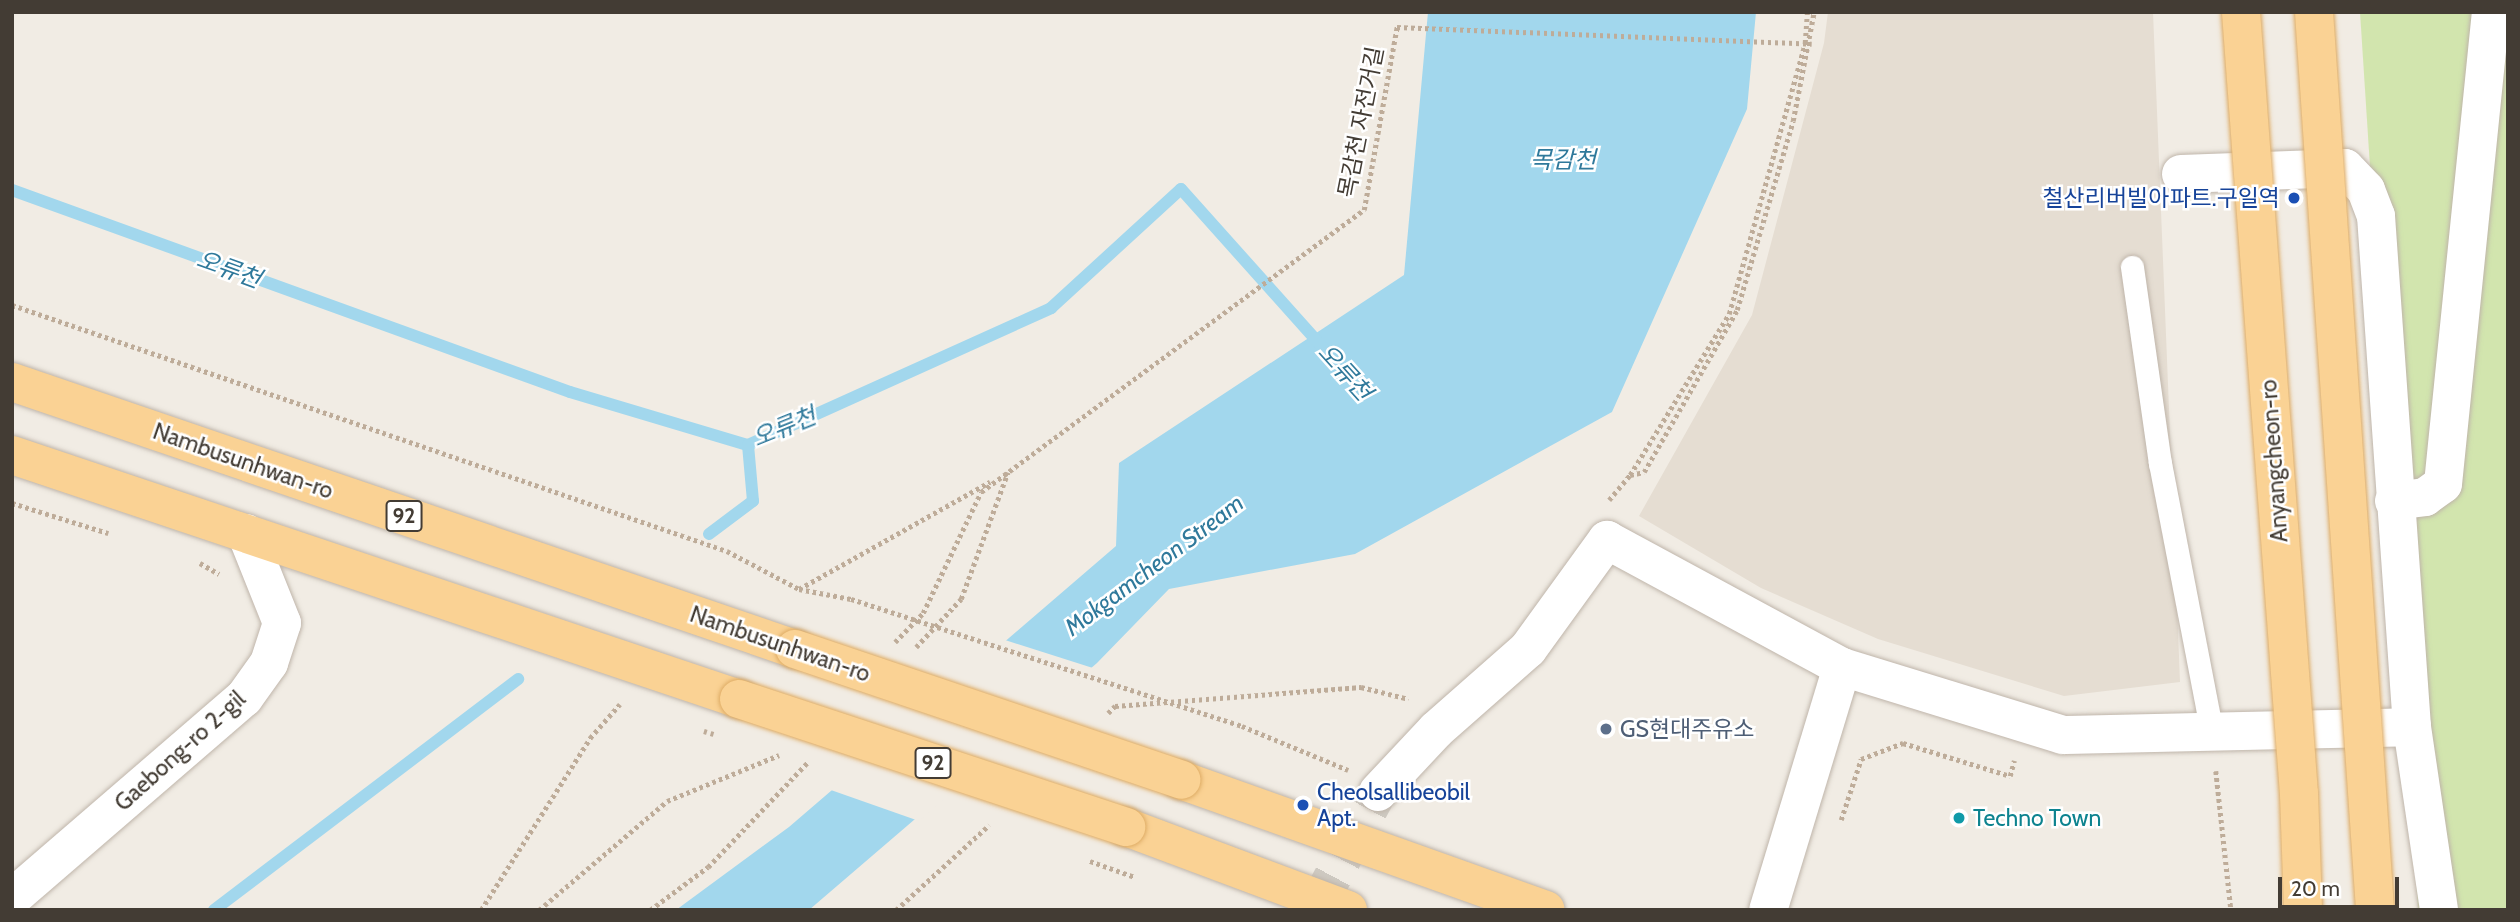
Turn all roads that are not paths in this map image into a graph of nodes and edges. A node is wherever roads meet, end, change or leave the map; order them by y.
1 (2241, 12) edge
2 (2314, 12) edge
3 (2491, 12) edge
4 (2181, 174) dead end
5 (2132, 267) dead end
6 (12, 383) edge
7 (12, 455) edge
8 (2394, 501) junction
9 (246, 533) junction
10 (1842, 667) junction
11 (2412, 727) junction
12 (2211, 729) junction
13 (1368, 783) tunnel mouth
14 (12, 898) edge
15 (1349, 910) edge
16 (1546, 910) edge
17 (1768, 910) edge
18 (2304, 910) edge
19 (2375, 910) edge
20 (2439, 910) edge

1 - 18 main road, Anyangcheon-ro, bridge
2 - 19 main road, bridge
3 - 8 street
4 - 8 street
5 - 12 lane
6 - 16 main road, Nambusunhwan-ro / 92, bridge
7 - 9 main road, 92
8 - 11 street
9 - 14 street, Gaebong-ro 2-gil
9 - 15 main road, 92, bridge
10 - 12 street
10 - 13 street
10 - 17 street
11 - 12 street
11 - 20 street

